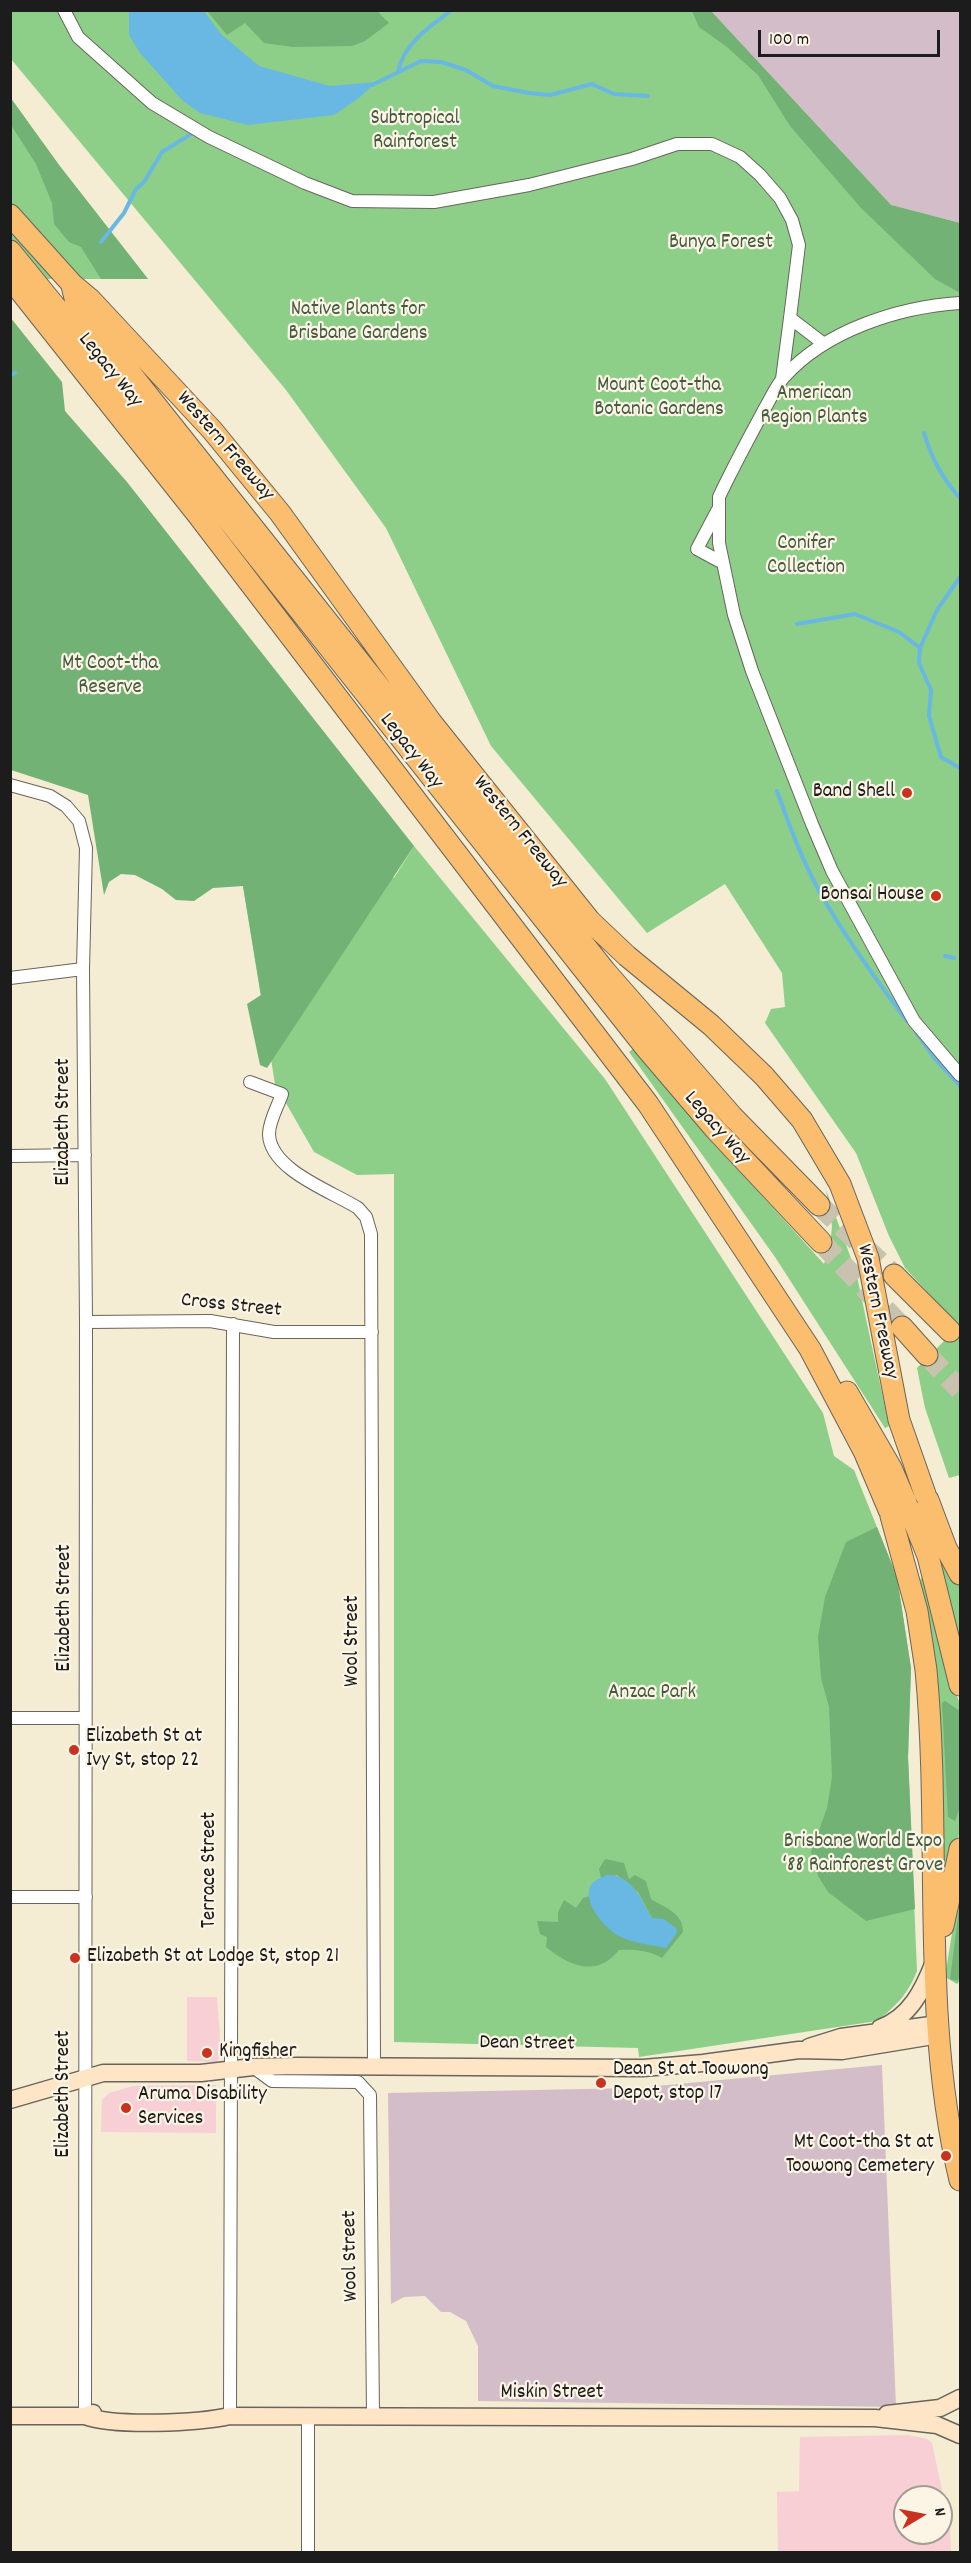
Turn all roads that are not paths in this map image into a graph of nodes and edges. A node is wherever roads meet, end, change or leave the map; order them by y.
1 (64, 10) edge
2 (10, 215) edge
3 (10, 251) edge
4 (10, 278) edge
5 (72, 284) junction
6 (960, 303) edge
7 (790, 318) junction
8 (824, 344) junction
9 (782, 379) junction
10 (717, 511) junction
11 (723, 564) junction
12 (10, 785) edge
13 (83, 969) junction
14 (10, 978) edge
15 (960, 1075) edge
16 (250, 1082) dead end
17 (85, 1155) junction
18 (10, 1156) edge
19 (819, 1205) tunnel mouth
20 (821, 1242) tunnel mouth
21 (894, 1275) tunnel mouth
22 (86, 1322) junction
23 (233, 1324) junction
24 (902, 1327) tunnel mouth
25 (950, 1331) dead end
26 (372, 1332) junction
27 (927, 1354) tunnel mouth
28 (911, 1505) junction
29 (960, 1545) edge
30 (960, 1574) edge
31 (960, 1645) edge
32 (960, 1683) edge
33 (10, 1718) edge
34 (85, 1718) junction
35 (960, 1849) edge
36 (10, 1897) edge
37 (86, 1897) junction
38 (935, 1957) junction
39 (865, 2033) junction
40 (893, 2037) junction
41 (939, 2039) junction
42 (799, 2050) junction
43 (374, 2066) junction
44 (253, 2067) junction
45 (230, 2069) junction
46 (84, 2078) junction
47 (10, 2100) edge
48 (960, 2127) edge
49 (960, 2180) edge
50 (960, 2397) edge
51 (10, 2416) edge
52 (85, 2416) junction
53 (230, 2416) junction
54 (308, 2416) junction
55 (373, 2416) junction
56 (875, 2418) junction
57 (960, 2435) edge
58 (308, 2553) edge

1 - 7 street
2 - 5 highway, Western Freeway
3 - 20 highway, Legacy Way
4 - 28 highway
5 - 19 highway, Legacy Way
5 - 28 highway, Western Freeway
6 - 8 street
7 - 8 street
7 - 9 street
8 - 9 street
9 - 10 street
10 - 11 street
10 - 11 street
11 - 15 street
12 - 13 street, Elizabeth Street
13 - 14 street
13 - 17 street, Elizabeth Street
16 - 26 street, Wool Street
17 - 18 street
17 - 22 street, Elizabeth Street
21 - 25 highway
22 - 23 street, Cross Street
22 - 34 street, Elizabeth Street
23 - 26 street, Cross Street
23 - 45 street, Terrace Street
24 - 27 highway
26 - 43 street, Wool Street
28 - 29 highway
28 - 30 highway, Western Freeway
28 - 32 highway
28 - 38 highway, Western Freeway
31 - 32 highway
33 - 34 street
34 - 37 street, Elizabeth Street
35 - 38 highway
36 - 37 street
37 - 46 street, Elizabeth Street
38 - 39 street
38 - 41 highway, Western Freeway
39 - 40 street, Dean Street
39 - 42 street, Dean Street
40 - 41 street, Dean Street
40 - 42 street, Dean Street
41 - 48 highway
41 - 49 highway
42 - 43 street, Dean Street
43 - 44 street, Dean Street
44 - 45 street, Dean Street
44 - 55 street, Wool Street
45 - 46 street, Dean Street
45 - 53 street, Terrace Street
46 - 47 street, Dean Street
46 - 52 street, Elizabeth Street
50 - 56 street, Miskin Street
51 - 52 street, Miskin Street
52 - 53 street, Miskin Street
53 - 54 street, Miskin Street
54 - 55 street, Miskin Street
54 - 58 street
55 - 56 street, Miskin Street
56 - 57 street, Miskin Street

